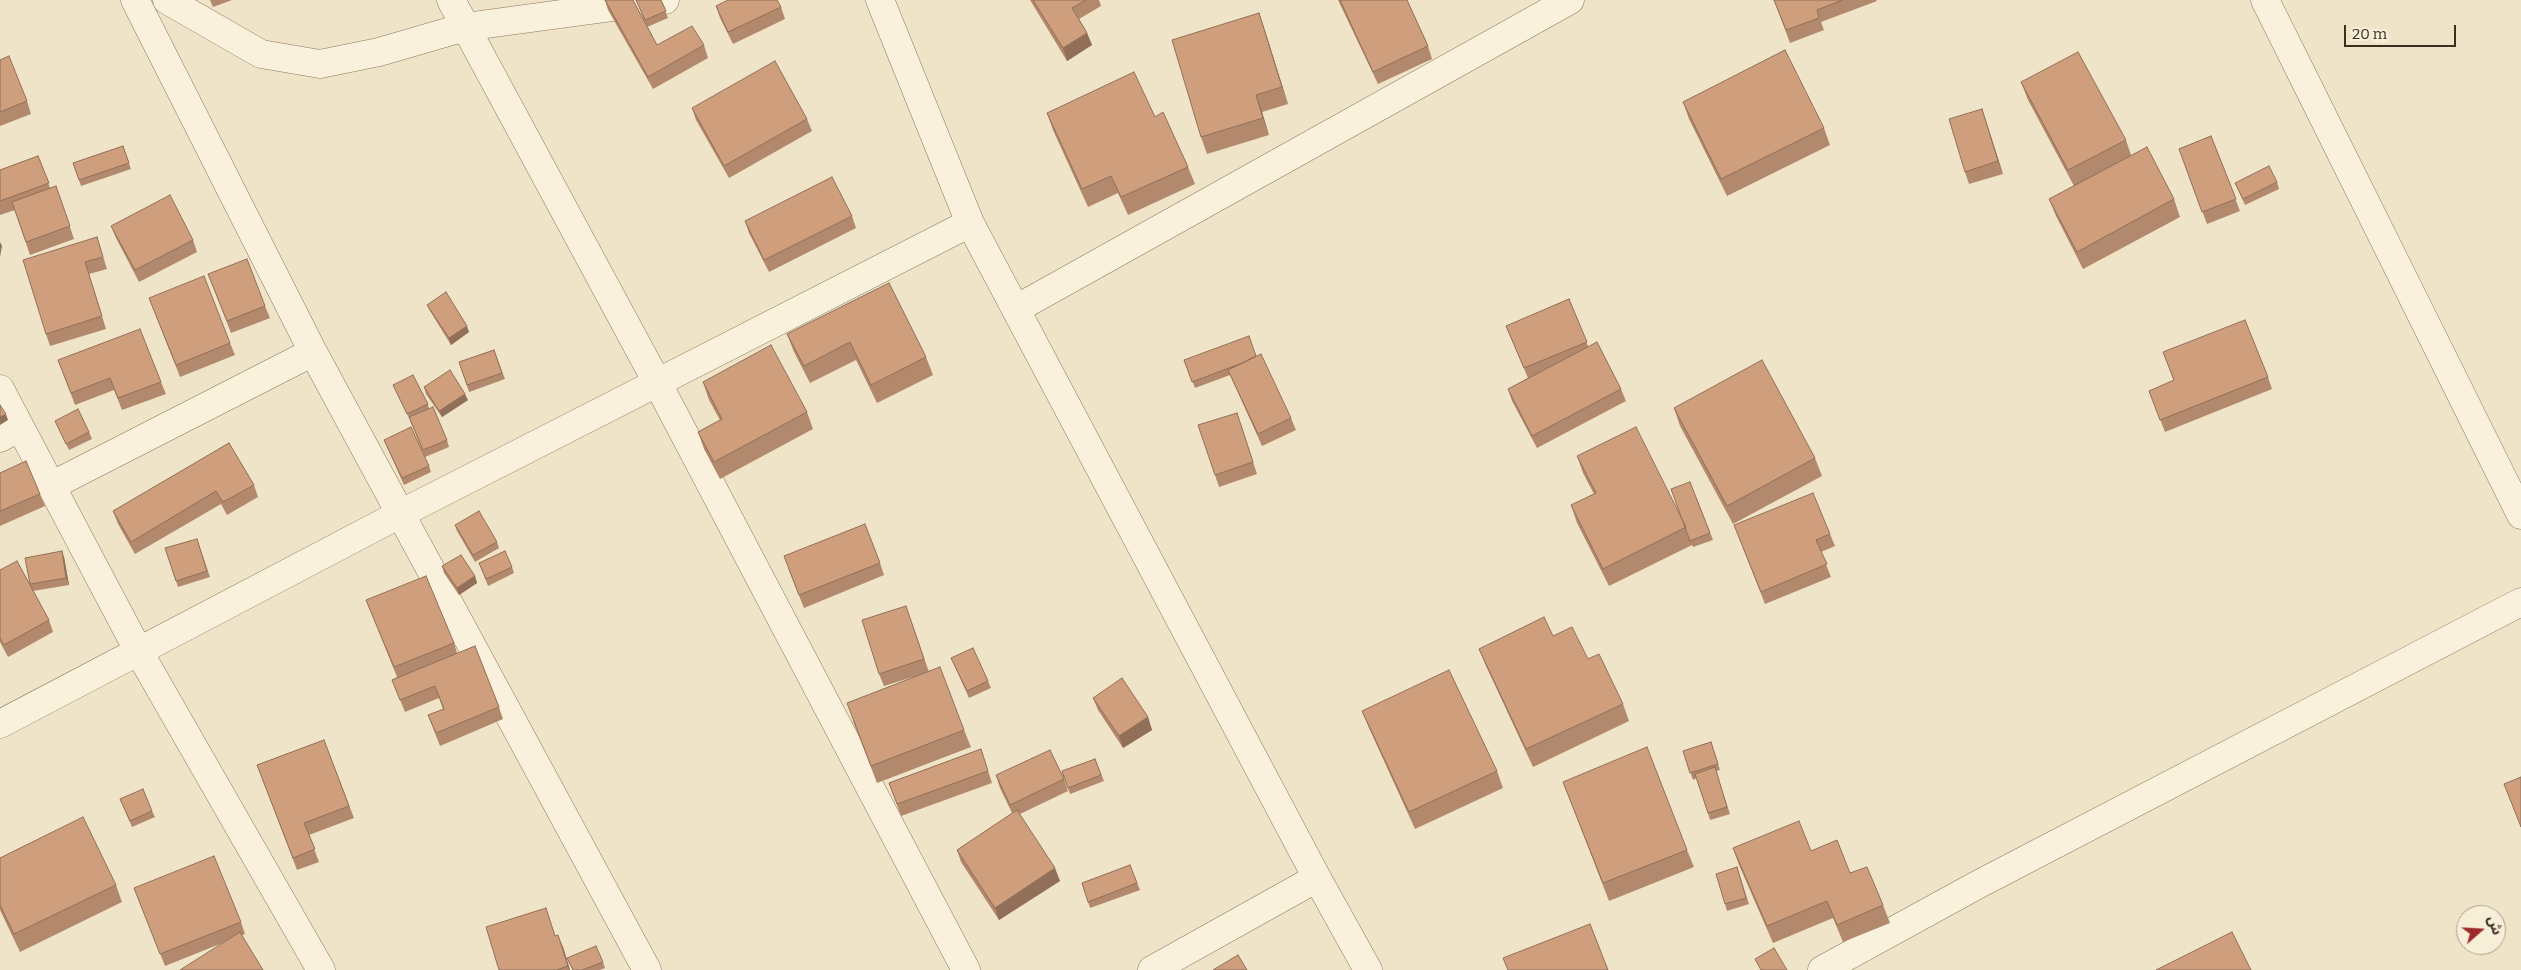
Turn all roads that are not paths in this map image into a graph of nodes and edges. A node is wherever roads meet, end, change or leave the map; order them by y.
1 (135, 0) edge
2 (168, 0) edge
3 (451, 0) edge
4 (665, 0) edge
5 (880, 0) edge
6 (1570, 0) edge
7 (2265, 0) edge
8 (465, 27) junction
9 (970, 224) junction
10 (1016, 309) junction
11 (313, 352) junction
12 (658, 384) junction
13 (0, 389) edge
14 (10, 433) edge
15 (51, 486) junction
16 (402, 513) junction
17 (2521, 515) edge
18 (2521, 602) edge
19 (139, 652) junction
20 (0, 724) edge
21 (1317, 878) junction
22 (321, 970) edge
23 (647, 970) edge
24 (966, 970) edge
25 (1152, 970) edge
26 (1368, 970) edge
27 (1822, 970) edge

1 - 11 street
2 - 8 street
3 - 8 street
4 - 8 street
5 - 9 street
6 - 10 street
7 - 17 street
8 - 12 street
9 - 10 street
9 - 12 street
10 - 21 street
11 - 15 street
11 - 16 street
12 - 16 street
12 - 24 street
13 - 14 street
14 - 15 street
15 - 19 street
16 - 19 street
16 - 23 street
18 - 27 street
19 - 20 street
19 - 22 street
21 - 25 street
21 - 26 street

